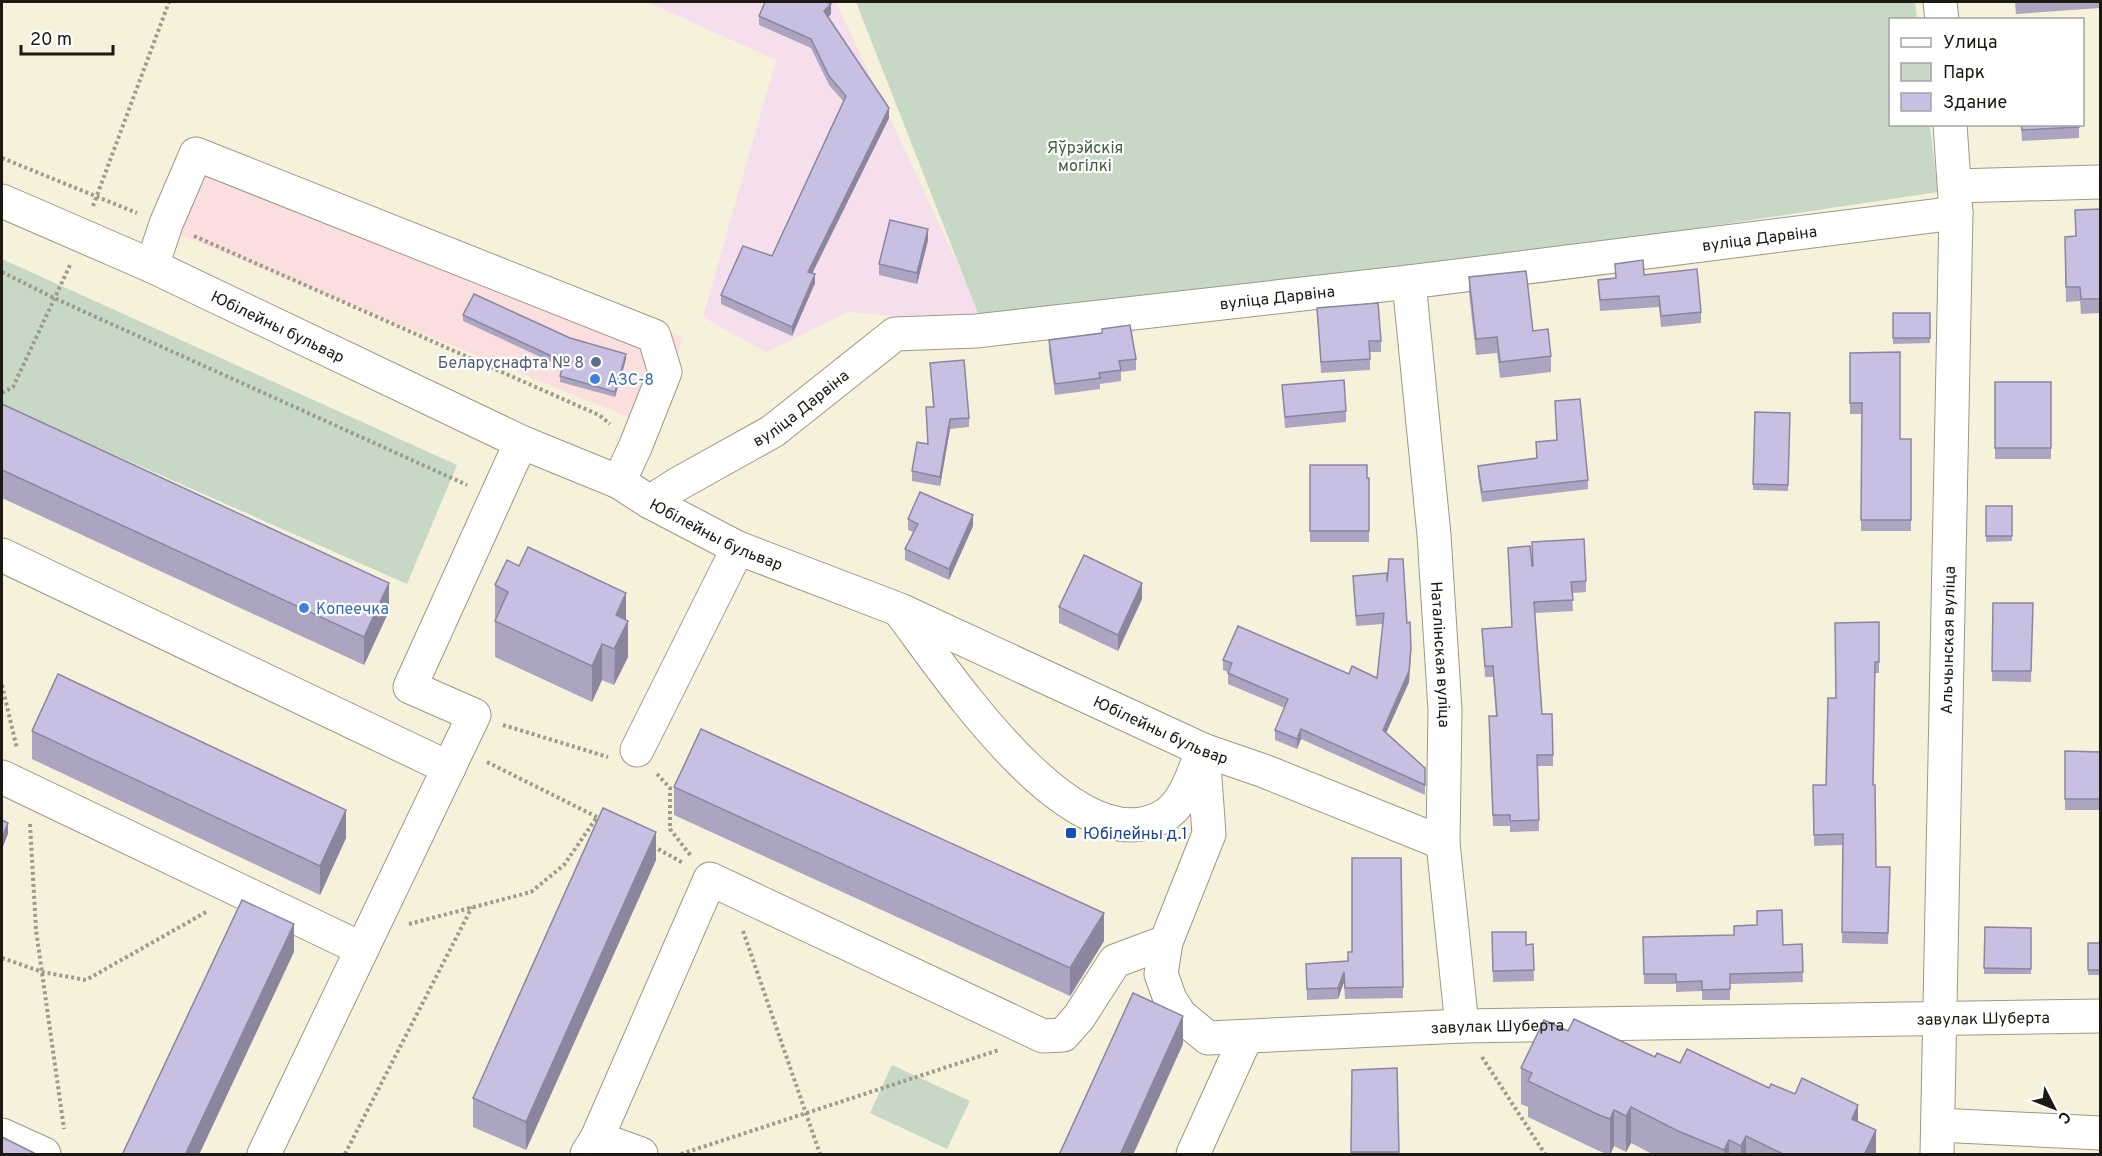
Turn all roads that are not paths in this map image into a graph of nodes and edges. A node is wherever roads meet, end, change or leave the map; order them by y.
1 (1940, 2) edge
2 (1941, 18) edge
3 (1950, 126) edge
4 (2100, 182) edge
5 (1955, 200) junction
6 (2, 201) edge
7 (152, 266) junction
8 (1409, 282) junction
9 (521, 442) junction
10 (619, 482) junction
11 (650, 502) junction
12 (738, 548) junction
13 (2, 555) edge
14 (900, 610) junction
15 (637, 750) road end
16 (1203, 750) junction
17 (454, 758) junction
18 (14, 783) edge
19 (1443, 843) junction
20 (366, 942) junction
21 (1166, 942) junction
22 (2100, 1016) edge
23 (1939, 1019) junction
24 (1462, 1026) junction
25 (1246, 1037) junction
26 (2100, 1133) edge
27 (2, 1135) edge
28 (1937, 1140) edge
29 (54, 1143) edge
30 (592, 1146) edge
31 (264, 1155) edge
32 (641, 1155) edge
33 (1193, 1155) edge

1 - 2 street
3 - 5 street, Альчынская вуліца
4 - 5 street, вуліца Дарвіна
5 - 8 street, вуліца Дарвіна
5 - 23 street, Альчынская вуліца
6 - 7 street, Юбілейны бульвар
7 - 9 street, Юбілейны бульвар
7 - 10 street
8 - 11 street, вуліца Дарвіна
8 - 19 street, Наталінская вуліца
9 - 10 street, Юбілейны бульвар
9 - 17 street
10 - 11 street, Юбілейны бульвар
11 - 12 street, Юбілейны бульвар
12 - 14 street, Юбілейны бульвар
12 - 15 street
13 - 17 street
14 - 16 street, Юбілейны бульвар
14 - 16 street
16 - 19 street, Юбілейны бульвар
16 - 21 street, завулак Шуберта
17 - 20 street
18 - 20 street
19 - 24 street, Наталінская вуліца
20 - 31 street
21 - 25 street, завулак Шуберта
21 - 30 street
22 - 23 street, завулак Шуберта
23 - 24 street, завулак Шуберта
23 - 28 street, Альчынская вуліца
24 - 25 street, завулак Шуберта
25 - 33 street
26 - 28 street
27 - 29 street
30 - 32 street

